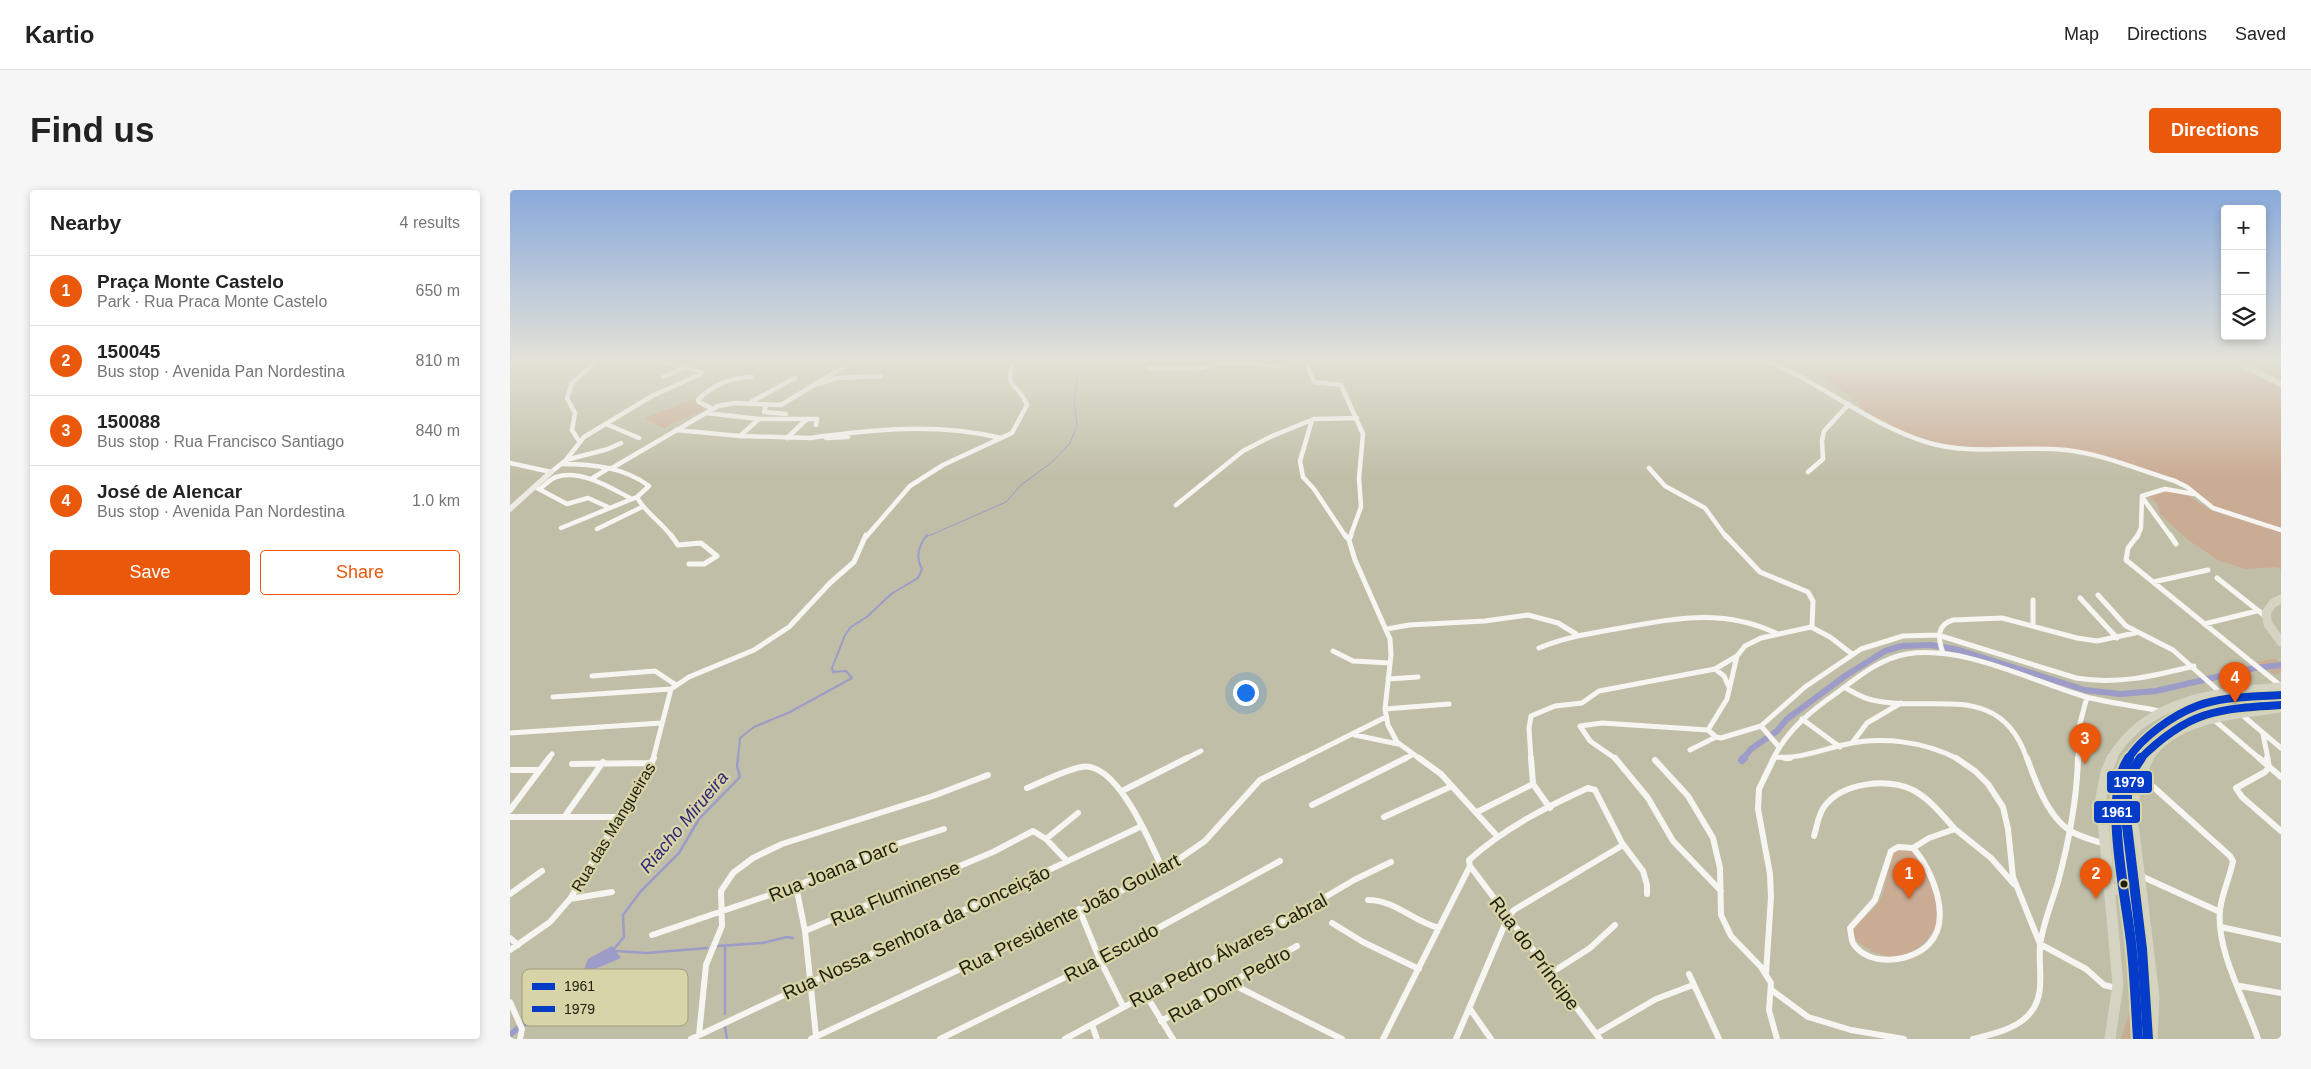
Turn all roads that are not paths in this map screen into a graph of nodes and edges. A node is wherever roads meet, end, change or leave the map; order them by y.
1 (568, 400) edge
2 (646, 400) edge
3 (699, 400) edge
4 (757, 400) edge
5 (791, 400) edge
6 (1026, 400) edge
7 (1348, 400) edge
8 (1841, 400) edge
9 (747, 403) junction
10 (1849, 404) junction
11 (766, 405) junction
12 (713, 409) junction
13 (706, 413) junction
14 (786, 414) dead end
15 (1357, 418) junction
16 (759, 419) junction
17 (807, 419) junction
18 (1312, 420) junction
19 (606, 424) junction
20 (816, 425) dead end
21 (676, 430) junction
22 (740, 436) junction
23 (848, 437) dead end
24 (638, 438) dead end
25 (787, 438) junction
26 (810, 438) junction
27 (1001, 438) junction
28 (579, 441) junction
29 (621, 443) dead end
30 (566, 460) junction
31 (510, 463) edge
32 (562, 464) junction
33 (611, 468) junction
34 (1649, 468) dead end
35 (552, 472) junction
36 (1808, 472) dead end
37 (591, 479) junction
38 (537, 488) junction
39 (2194, 494) junction
40 (637, 497) junction
41 (2142, 497) junction
42 (630, 498) junction
43 (1176, 505) dead end
44 (608, 507) junction
45 (642, 507) junction
46 (510, 510) edge
47 (561, 528) dead end
48 (598, 529) dead end
49 (2281, 530) edge
50 (1349, 540) junction
51 (2176, 544) dead end
52 (689, 564) dead end
53 (2208, 570) dead end
54 (2217, 578) dead end
55 (2153, 582) junction
56 (2098, 595) dead end
57 (2080, 598) dead end
58 (2281, 599) edge
59 (2033, 600) dead end
60 (2261, 613) junction
61 (2204, 624) junction
62 (2034, 625) junction
63 (1812, 627) junction
64 (1387, 628) junction
65 (2135, 633) junction
66 (1576, 634) junction
67 (1778, 634) junction
68 (1938, 635) junction
69 (2117, 638) junction
70 (2281, 642) edge
71 (1540, 648) dead end
72 (1942, 649) junction
73 (1333, 651) dead end
74 (1852, 654) junction
75 (1737, 656) junction
76 (1390, 663) junction
77 (2194, 666) junction
78 (1715, 669) junction
79 (592, 676) dead end
80 (1418, 677) dead end
81 (1388, 679) junction
82 (2280, 684) edge
83 (1844, 686) junction
84 (674, 687) junction
85 (1729, 687) junction
86 (2222, 694) junction
87 (2088, 697) junction
88 (553, 698) dead end
89 (1904, 702) junction
90 (2281, 703) edge
91 (1449, 704) dead end
92 (1385, 709) junction
93 (2160, 711) junction
94 (2240, 714) junction
95 (1386, 717) junction
96 (1802, 719) junction
97 (2212, 719) junction
98 (661, 723) junction
99 (1761, 726) junction
100 (1708, 730) junction
101 (510, 733) edge
102 (1354, 734) junction
103 (2263, 734) junction
104 (1716, 737) junction
105 (1852, 743) junction
106 (1401, 745) junction
107 (1779, 747) junction
108 (1840, 747) junction
109 (2281, 748) edge
110 (1690, 750) dead end
111 (1200, 751) dead end
112 (552, 754) dead end
113 (1412, 755) junction
114 (1776, 757) junction
115 (1655, 760) dead end
116 (603, 762) junction
117 (652, 763) junction
118 (572, 764) dead end
119 (2269, 767) junction
120 (510, 770) edge
121 (540, 770) junction
122 (2139, 773) junction
123 (988, 775) dead end
124 (2281, 777) edge
125 (1533, 784) junction
126 (1452, 786) junction
127 (1027, 788) dead end
128 (1122, 791) junction
129 (1312, 805) dead end
130 (1550, 808) junction
131 (510, 810) edge
132 (1477, 812) junction
133 (1078, 813) dead end
134 (565, 816) junction
135 (510, 817) edge
136 (617, 817) junction
137 (1384, 817) dead end
138 (1142, 826) junction
139 (944, 829) dead end
140 (1955, 829) junction
141 (2069, 831) junction
142 (2281, 831) edge
143 (1814, 836) dead end
144 (1498, 837) junction
145 (1046, 839) junction
146 (2104, 844) junction
147 (1623, 845) junction
148 (1913, 848) junction
149 (1280, 861) dead end
150 (1067, 862) junction
151 (1391, 862) dead end
152 (1470, 866) junction
153 (1163, 870) junction
154 (2107, 870) junction
155 (542, 871) dead end
156 (2138, 875) junction
157 (796, 886) junction
158 (2015, 886) junction
159 (2109, 889) junction
160 (1721, 890) junction
161 (612, 892) dead end
162 (510, 894) edge
163 (1647, 894) dead end
164 (570, 899) junction
165 (1368, 900) dead end
166 (2142, 903) junction
167 (1079, 910) junction
168 (722, 911) junction
169 (2220, 912) junction
170 (1508, 917) junction
171 (1332, 923) dead end
172 (1615, 925) dead end
173 (2221, 927) junction
174 (1439, 928) junction
175 (805, 931) junction
176 (652, 934) dead end
177 (510, 938) edge
178 (2281, 940) edge
179 (2040, 944) junction
180 (518, 945) junction
181 (1297, 946) dead end
182 (510, 950) edge
183 (1100, 960) junction
184 (1419, 970) junction
185 (1551, 973) junction
186 (1688, 974) dead end
187 (1766, 974) junction
188 (811, 984) junction
189 (1230, 984) junction
190 (2118, 984) junction
191 (1693, 985) junction
192 (2240, 986) junction
193 (1773, 991) junction
194 (2281, 993) edge
195 (1146, 995) junction
196 (510, 1002) edge
197 (1123, 1006) junction
198 (1470, 1009) junction
199 (1161, 1021) junction
200 (1092, 1025) junction
201 (699, 1035) junction
202 (1598, 1036) edge
203 (521, 1037) edge
204 (814, 1038) edge
205 (691, 1039) edge
206 (940, 1039) edge
207 (1065, 1039) edge
208 (1097, 1039) edge
209 (1173, 1039) edge
210 (1342, 1039) edge
211 (1383, 1039) edge
212 (1456, 1039) edge
213 (1491, 1039) edge
214 (1719, 1039) edge
215 (1777, 1039) edge
216 (1904, 1039) edge
217 (1974, 1039) edge
218 (2110, 1039) edge
219 (2152, 1039) edge
220 (2258, 1039) edge

1 - 28 street
2 - 19 street
3 - 12 street
4 - 9 street
5 - 11 street
6 - 27 street
7 - 15 street
8 - 10 street
9 - 11 street
9 - 12 street
10 - 36 street
10 - 39 street
11 - 14 street
12 - 13 street
13 - 16 street
13 - 21 street
15 - 18 street
15 - 50 street
16 - 17 street
16 - 22 street
17 - 20 street
17 - 25 street
18 - 43 street
18 - 50 street
19 - 24 street
19 - 28 street
21 - 22 street
21 - 33 street
22 - 25 street
23 - 26 street
25 - 26 street
26 - 27 street
27 - 84 street
28 - 30 street
29 - 30 street
30 - 32 street
31 - 35 street
32 - 33 street
32 - 35 street
33 - 37 street
33 - 40 street
34 - 63 street
35 - 38 street
37 - 38 street
37 - 42 street
38 - 44 street
38 - 46 street
39 - 41 street
39 - 49 street
40 - 42 street
40 - 45 street
41 - 51 street
41 - 55 street
42 - 44 street
44 - 47 street
45 - 48 street
45 - 52 street
50 - 64 street
53 - 55 street
54 - 60 street
55 - 61 street
56 - 65 street
57 - 69 street
58 - 60 highway
59 - 62 street
60 - 61 street
60 - 70 highway
61 - 82 street
62 - 68 street
62 - 69 street
63 - 67 street
63 - 74 street
64 - 66 street
64 - 76 street
65 - 69 street
65 - 77 street
66 - 67 street
66 - 71 street
67 - 75 street
68 - 72 street
68 - 74 street
68 - 77 street
72 - 83 street
72 - 87 street
73 - 76 street
74 - 99 street
75 - 78 street
75 - 85 street
76 - 81 street
77 - 86 street
78 - 85 street
78 - 125 street
79 - 84 street
80 - 81 street
81 - 92 street
82 - 86 highway
83 - 89 street
83 - 96 street
84 - 88 street
84 - 98 street, Rua das Mangueiras
85 - 100 street
86 - 93 highway
87 - 93 street
87 - 141 street
89 - 105 street
89 - 141 street
90 - 94 highway
91 - 92 street
92 - 95 street
93 - 146 highway
94 - 97 highway
94 - 103 street
95 - 102 street, Rua Presidente João Goulart
95 - 106 street
96 - 107 street
96 - 108 street
97 - 119 street
97 - 122 highway
98 - 101 street
98 - 117 street, Rua das Mangueiras
99 - 104 street
99 - 107 street
100 - 104 street
100 - 160 street
102 - 106 street
102 - 153 street, Rua Presidente João Goulart
103 - 109 street
103 - 119 street
104 - 110 street
105 - 108 street
105 - 158 street
106 - 113 street
107 - 114 street
108 - 114 street
111 - 128 street
112 - 121 street
113 - 126 street
113 - 129 street
114 - 187 street
115 - 160 street
116 - 117 street
116 - 118 street
116 - 134 street
117 - 136 street, Rua das Mangueiras
119 - 124 street
119 - 142 street
120 - 121 street
121 - 131 street
122 - 156 highway
122 - 169 street
123 - 168 street
125 - 130 street
125 - 132 street
126 - 132 street
126 - 137 street
127 - 128 street
128 - 138 street
130 - 144 street
130 - 147 street
132 - 144 street
133 - 145 street
134 - 135 street
134 - 136 street
136 - 164 street, Rua das Mangueiras
138 - 150 street, Rua Nossa Senhora da Conceição
138 - 153 street
139 - 157 street, Rua Joana Darc
140 - 143 street
140 - 148 street
140 - 158 street
141 - 146 street
141 - 179 street
144 - 152 street
145 - 150 street
145 - 175 street, Rua Fluminense
146 - 154 highway
147 - 163 street
147 - 170 street
148 - 148 street
149 - 183 street, Rua Escudo
150 - 188 street, Rua Nossa Senhora da Conceição
151 - 195 street, Rua Pedro Álvares Cabral
152 - 170 street, Rua do Príncipe
152 - 174 street
153 - 167 street, Rua Presidente João Goulart
154 - 156 highway
154 - 159 highway
155 - 162 street
156 - 166 highway
156 - 169 street
157 - 168 street, Rua Joana Darc
157 - 175 street
158 - 179 street
159 - 166 highway
159 - 190 highway
160 - 187 street
161 - 164 street
164 - 180 street, Rua das Mangueiras
165 - 174 street
166 - 219 highway
167 - 183 street
167 - 204 street, Rua Presidente João Goulart
168 - 176 street, Rua Joana Darc
168 - 201 street
169 - 173 street
170 - 185 street, Rua do Príncipe
170 - 198 street
171 - 184 street
172 - 185 street
173 - 178 street
173 - 192 street
174 - 184 street
175 - 188 street
177 - 180 street
179 - 190 street
179 - 217 street
180 - 182 street, Rua das Mangueiras
181 - 189 street, Rua Dom Pedro
183 - 197 street
183 - 206 street, Rua Escudo
184 - 211 street
185 - 202 street, Rua do Príncipe
186 - 191 street
187 - 193 street
188 - 201 street, Rua Nossa Senhora da Conceição
188 - 204 street
189 - 199 street, Rua Dom Pedro
189 - 210 street
190 - 218 highway
191 - 202 street
191 - 214 street
192 - 194 street
192 - 220 street
193 - 215 street
193 - 216 street
195 - 197 street, Rua Pedro Álvares Cabral
195 - 199 street
196 - 203 street
197 - 200 street, Rua Pedro Álvares Cabral
198 - 212 street
198 - 213 street
199 - 209 street
200 - 207 street, Rua Pedro Álvares Cabral
200 - 208 street
201 - 205 street, Rua Nossa Senhora da Conceição

